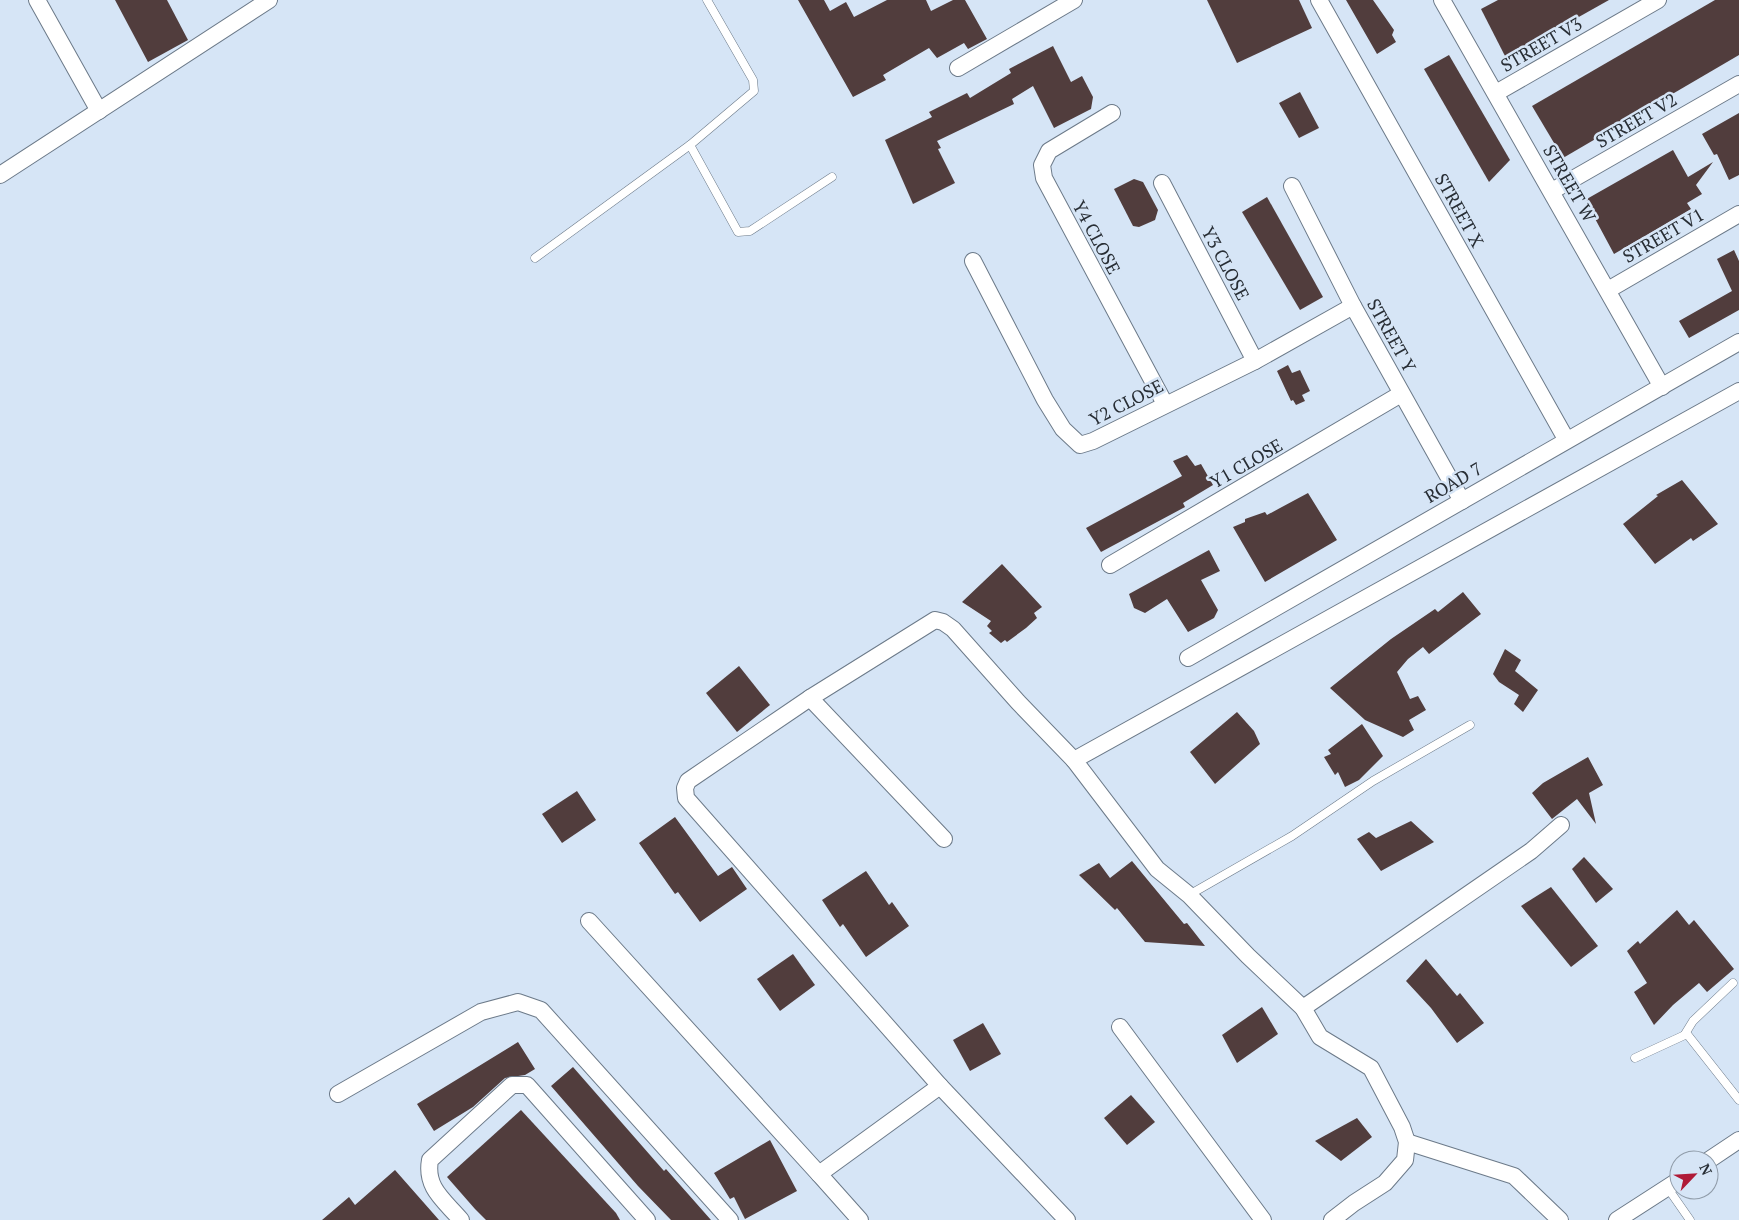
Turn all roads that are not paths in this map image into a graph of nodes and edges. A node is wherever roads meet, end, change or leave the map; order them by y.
1 (37, 0) edge
2 (269, 0) edge
3 (707, 0) edge
4 (1074, 0) edge
5 (1319, 0) edge
6 (1442, 0) edge
7 (1658, 0) edge
8 (958, 68) dead end
9 (1739, 84) edge
10 (1496, 93) junction
11 (99, 111) junction
12 (1112, 113) dead end
13 (690, 145) junction
14 (0, 175) edge
15 (832, 177) dead end
16 (1162, 183) dead end
17 (1292, 186) dead end
18 (1552, 191) junction
19 (1739, 214) edge
20 (535, 258) dead end
21 (973, 260) dead end
22 (1608, 290) junction
23 (1353, 306) junction
24 (1739, 342) edge
25 (1255, 361) junction
26 (1662, 387) junction
27 (1739, 391) edge
28 (1401, 394) junction
29 (1165, 404) junction
30 (1566, 439) junction
31 (1462, 501) junction
32 (1110, 565) dead end
33 (1188, 658) dead end
34 (810, 698) junction
35 (1470, 725) dead end
36 (1074, 760) junction
37 (1560, 825) dead end
38 (944, 839) dead end
39 (1189, 895) junction
40 (589, 921) dead end
41 (1733, 984) dead end
42 (1303, 1008) junction
43 (1120, 1027) dead end
44 (1685, 1034) junction
45 (1635, 1058) dead end
46 (940, 1086) junction
47 (338, 1094) dead end
48 (1739, 1100) edge
49 (1739, 1140) edge
50 (1407, 1142) junction
51 (1719, 1153) edge
52 (819, 1174) junction
53 (1669, 1186) edge
54 (1681, 1200) edge
55 (461, 1220) edge
56 (647, 1220) edge
57 (730, 1220) edge
58 (860, 1220) edge
59 (1067, 1220) edge
60 (1263, 1220) edge
61 (1332, 1220) edge
62 (1560, 1220) edge
63 (1617, 1220) edge
64 (1690, 1220) edge

1 - 11 street
2 - 11 street
3 - 13 lane
4 - 8 street
5 - 30 street, STREET X
6 - 10 street, STREET W
7 - 10 street, STREET V3
9 - 18 street, STREET V2
10 - 18 street, STREET W
11 - 14 street
12 - 29 street, Y4 CLOSE
13 - 15 lane
13 - 20 lane
16 - 25 street, Y3 CLOSE
17 - 23 street, STREET Y
18 - 22 street, STREET W
19 - 22 street, STREET V1
21 - 29 street, Y2 CLOSE
22 - 26 street, STREET W
23 - 25 street, Y2 CLOSE
23 - 28 street, STREET Y
24 - 26 street, ROAD 7
25 - 29 street, Y2 CLOSE
26 - 30 street, ROAD 7
27 - 36 street
28 - 31 street, STREET Y
28 - 32 street, Y1 CLOSE
30 - 31 street, ROAD 7
31 - 33 street, ROAD 7
34 - 36 street
34 - 38 street
34 - 46 street
35 - 39 lane
36 - 39 street
37 - 42 street
39 - 42 street
40 - 52 street
41 - 44 lane
42 - 50 street
43 - 60 street
44 - 45 lane
44 - 48 lane
46 - 52 street
46 - 59 street
47 - 57 street
49 - 51 street
50 - 61 street
50 - 62 street
52 - 58 street
53 - 63 street
54 - 64 lane
55 - 56 street

